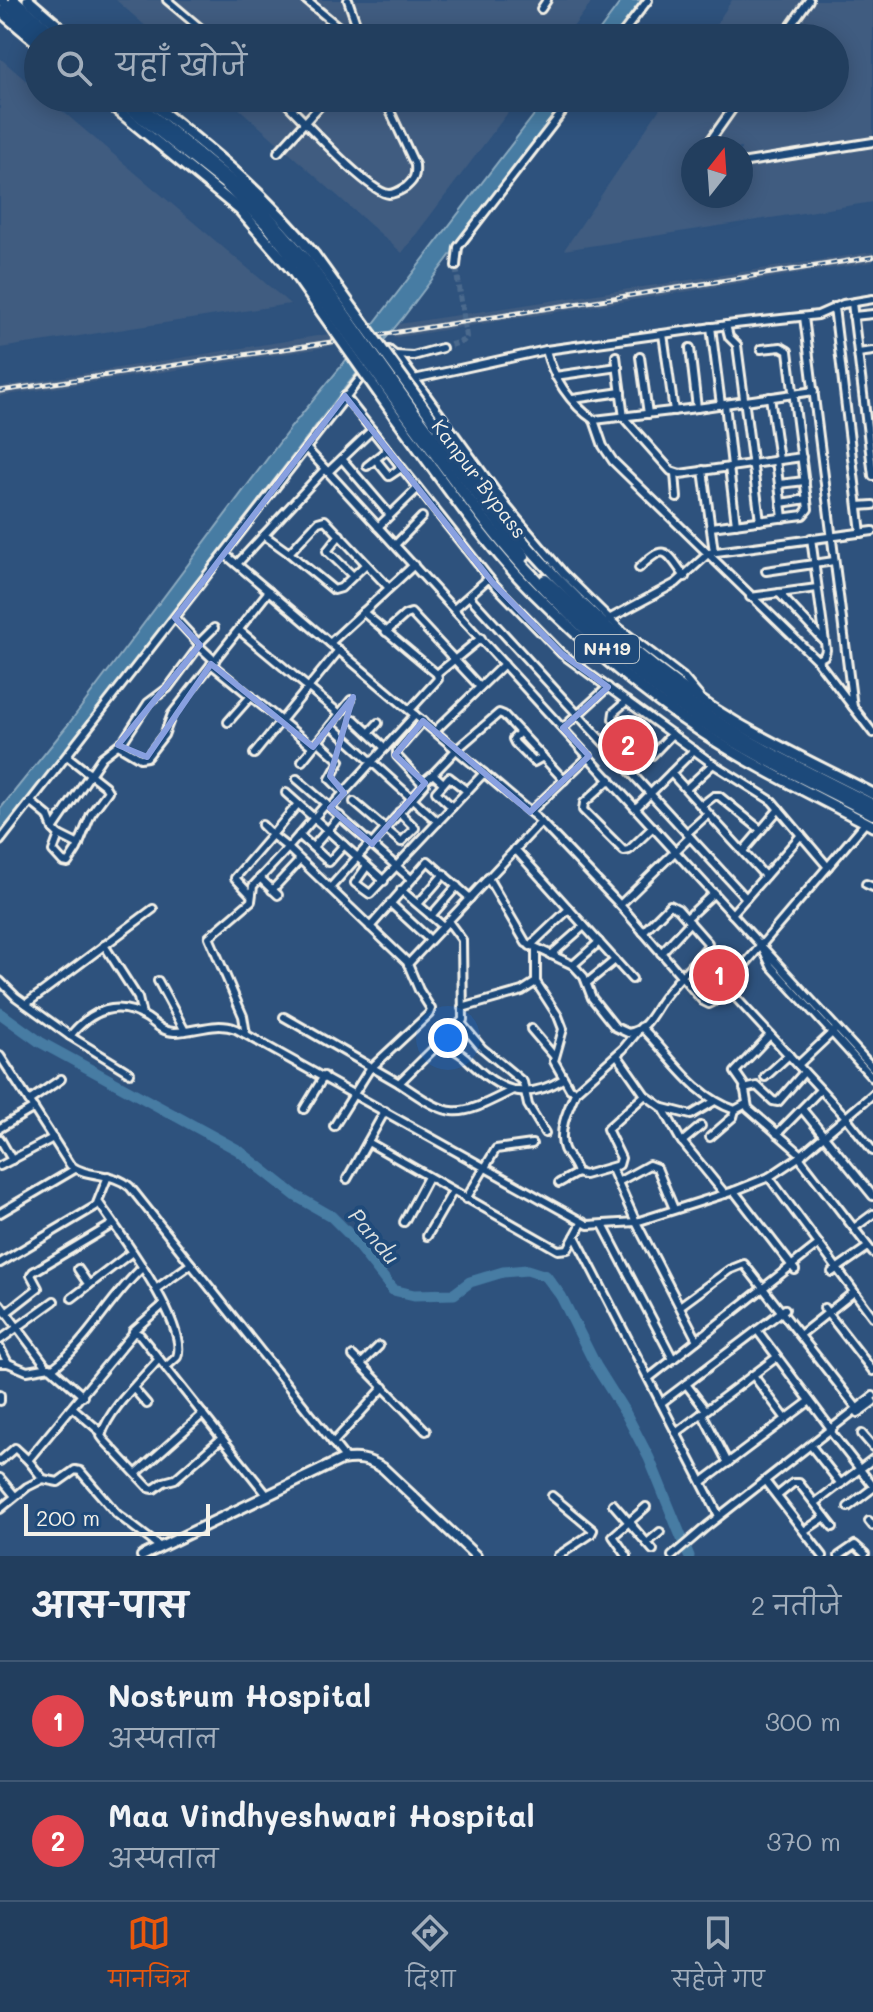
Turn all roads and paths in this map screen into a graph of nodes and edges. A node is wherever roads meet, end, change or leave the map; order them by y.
1 (1, 0) edge
2 (14, 0) edge
3 (28, 0) edge
4 (167, 0) edge
5 (306, 0) edge
6 (348, 0) edge
7 (547, 0) edge
8 (648, 0) edge
9 (809, 0) edge
10 (541, 9) dead end
11 (0, 11) edge
12 (29, 24) edge
13 (42, 24) edge
14 (56, 24) edge
15 (195, 24) edge
16 (335, 24) edge
17 (356, 24) edge
18 (630, 24) edge
19 (792, 24) edge
20 (24, 31) edge
21 (120, 112) edge
22 (135, 112) edge
23 (148, 112) edge
24 (163, 112) edge
25 (296, 112) edge
26 (315, 112) edge
27 (390, 112) edge
28 (562, 112) edge
29 (730, 112) edge
30 (306, 122) junction
31 (713, 136) edge
32 (873, 142) edge
33 (278, 152) dead end
34 (753, 161) edge
35 (303, 263) junction
36 (456, 266) tunnel mouth
37 (873, 299) edge
38 (852, 303) junction
39 (834, 307) junction
40 (873, 314) edge
41 (853, 316) junction
42 (804, 317) junction
43 (726, 325) junction
44 (711, 327) junction
45 (663, 334) junction
46 (442, 348) tunnel mouth
47 (690, 348) dead end
48 (761, 349) dead end
49 (546, 350) junction
50 (873, 351) edge
51 (858, 353) junction
52 (395, 355) junction
53 (616, 356) dead end
54 (640, 357) dead end
55 (618, 367) junction
56 (555, 376) junction
57 (873, 376) edge
58 (862, 378) junction
59 (414, 379) junction
60 (814, 391) junction
61 (621, 392) junction
62 (794, 393) junction
63 (345, 396) junction
64 (770, 397) junction
65 (573, 399) junction
66 (744, 401) junction
67 (723, 404) junction
68 (697, 408) junction
69 (674, 411) junction
70 (648, 414) junction
71 (624, 418) junction
72 (594, 420) junction
73 (372, 430) junction
74 (871, 440) edge
75 (850, 442) junction
76 (306, 448) junction
77 (387, 450) junction
78 (802, 457) junction
79 (342, 459) junction
80 (376, 460) junction
81 (777, 460) junction
82 (752, 463) junction
83 (872, 464) edge
84 (367, 466) dead end
85 (731, 466) junction
86 (401, 468) junction
87 (326, 470) junction
88 (703, 470) junction
89 (675, 473) junction
90 (873, 476) edge
91 (805, 481) junction
92 (779, 484) junction
93 (417, 489) junction
94 (677, 498) dead end
95 (807, 499) junction
96 (781, 503) junction
97 (873, 505) edge
98 (858, 506) junction
99 (390, 515) junction
100 (422, 517) dead end
101 (783, 518) junction
102 (760, 521) junction
103 (736, 524) junction
104 (378, 527) junction
105 (711, 527) junction
106 (873, 531) edge
107 (861, 533) junction
108 (264, 535) junction
109 (340, 535) junction
110 (830, 536) junction
111 (811, 538) junction
112 (395, 545) junction
113 (289, 553) junction
114 (711, 553) junction
115 (226, 555) junction
116 (834, 561) junction
117 (237, 564) junction
118 (366, 564) junction
119 (814, 564) junction
120 (414, 565) junction
121 (639, 568) dead end
122 (766, 571) dead end
123 (353, 576) junction
124 (685, 577) junction
125 (489, 578) junction
126 (389, 588) junction
127 (817, 588) junction
128 (269, 591) junction
129 (779, 593) junction
130 (469, 596) junction
131 (750, 597) junction
132 (454, 609) junction
133 (363, 612) junction
134 (175, 618) junction
135 (609, 619) junction
136 (214, 628) dead end
137 (239, 630) junction
138 (386, 632) junction
139 (481, 638) junction
140 (824, 641) junction
141 (330, 643) junction
142 (339, 650) junction
143 (455, 660) junction
144 (817, 660) junction
145 (213, 662) junction
146 (504, 664) junction
147 (437, 674) junction
148 (480, 687) junction
149 (608, 687) junction
150 (308, 688) junction
151 (251, 696) junction
152 (701, 699) junction
153 (351, 700) dead end
154 (627, 701) junction
155 (853, 708) junction
156 (413, 712) junction
157 (340, 714) junction
158 (577, 715) junction
159 (354, 719) dead end
160 (281, 721) junction
161 (423, 721) junction
162 (228, 722) dead end
163 (378, 723) dead end
164 (331, 725) junction
165 (563, 728) junction
166 (435, 731) junction
167 (520, 732) junction
168 (369, 733) junction
169 (873, 733) edge
170 (672, 734) junction
171 (316, 744) junction
172 (118, 745) junction
173 (385, 748) junction
174 (456, 750) junction
175 (694, 750) junction
176 (254, 754) dead end
177 (67, 756) junction
178 (589, 756) junction
179 (543, 757) junction
180 (302, 761) dead end
181 (372, 762) junction
182 (713, 764) junction
183 (484, 773) junction
184 (671, 773) junction
185 (90, 774) junction
186 (433, 774) junction
187 (297, 779) dead end
188 (610, 779) junction
189 (564, 780) junction
190 (442, 782) junction
191 (425, 783) junction
192 (686, 789) junction
193 (467, 791) junction
194 (286, 793) dead end
195 (344, 793) junction
196 (651, 793) junction
197 (873, 794) edge
198 (411, 798) junction
199 (31, 802) junction
200 (354, 802) dead end
201 (298, 804) junction
202 (873, 805) edge
203 (328, 806) junction
204 (701, 806) junction
205 (452, 807) junction
206 (636, 808) junction
207 (779, 809) junction
208 (399, 812) junction
209 (530, 812) junction
210 (708, 814) junction
211 (340, 816) junction
212 (314, 818) junction
213 (871, 820) edge
214 (438, 822) junction
215 (541, 822) junction
216 (262, 825) dead end
217 (653, 827) junction
218 (385, 829) junction
219 (328, 830) junction
220 (761, 830) junction
221 (56, 832) junction
222 (272, 835) junction
223 (299, 835) junction
224 (689, 835) junction
225 (801, 835) junction
226 (0, 841) edge
227 (371, 844) junction
228 (79, 845) junction
229 (344, 845) junction
230 (313, 847) junction
231 (288, 848) junction
232 (515, 849) junction
233 (743, 851) junction
234 (676, 852) junction
235 (358, 857) junction
236 (300, 860) junction
237 (329, 862) junction
238 (367, 866) junction
239 (398, 867) junction
240 (828, 867) junction
241 (444, 874) junction
242 (317, 876) junction
243 (765, 876) junction
244 (260, 878) junction
245 (488, 878) junction
246 (411, 879) junction
247 (384, 881) junction
248 (597, 881) junction
249 (457, 886) junction
250 (590, 886) dead end
251 (330, 888) junction
252 (401, 890) junction
253 (714, 893) junction
254 (251, 895) junction
255 (470, 898) junction
256 (678, 898) dead end
257 (746, 898) junction
258 (390, 903) junction
259 (418, 904) junction
260 (620, 905) junction
261 (670, 905) junction
262 (153, 909) dead end
263 (569, 909) junction
264 (732, 914) junction
265 (431, 916) junction
266 (688, 920) junction
267 (446, 924) junction
268 (584, 926) junction
269 (370, 927) junction
270 (643, 932) junction
271 (430, 940) junction
272 (599, 942) junction
273 (104, 945) junction
274 (761, 946) junction
275 (533, 948) junction
276 (661, 953) junction
277 (551, 955) junction
278 (615, 960) junction
279 (408, 964) junction
280 (573, 965) junction
281 (682, 977) junction
282 (632, 979) dead end
283 (0, 981) edge
284 (158, 981) dead end
285 (536, 982) junction
286 (587, 983) junction
287 (726, 987) junction
288 (26, 1004) junction
289 (462, 1008) junction
290 (142, 1015) junction
291 (284, 1017) dead end
292 (461, 1023) junction
293 (531, 1029) dead end
294 (639, 1029) junction
295 (185, 1031) junction
296 (834, 1031) junction
297 (246, 1034) junction
298 (770, 1035) junction
299 (70, 1036) junction
300 (442, 1041) junction
301 (617, 1055) junction
302 (789, 1055) junction
303 (0, 1056) edge
304 (554, 1056) junction
305 (798, 1065) junction
306 (372, 1067) junction
307 (873, 1068) edge
308 (804, 1072) junction
309 (130, 1073) dead end
310 (324, 1076) junction
311 (765, 1077) dead end
312 (873, 1078) edge
313 (61, 1079) dead end
314 (563, 1079) junction
315 (399, 1083) junction
316 (744, 1089) junction
317 (513, 1090) junction
318 (820, 1090) junction
319 (576, 1091) junction
320 (525, 1092) junction
321 (353, 1093) junction
322 (873, 1094) edge
323 (645, 1095) junction
324 (715, 1101) junction
325 (780, 1101) junction
326 (31, 1104) junction
327 (746, 1104) junction
328 (663, 1108) junction
329 (304, 1109) dead end
330 (771, 1109) dead end
331 (802, 1109) junction
332 (735, 1110) junction
333 (385, 1111) junction
334 (846, 1117) junction
335 (334, 1126) dead end
336 (701, 1126) dead end
337 (0, 1128) edge
338 (545, 1133) dead end
339 (777, 1134) junction
340 (825, 1135) junction
341 (710, 1137) dead end
342 (53, 1138) junction
343 (0, 1139) edge
344 (368, 1142) junction
345 (682, 1142) junction
346 (532, 1144) dead end
347 (873, 1151) edge
348 (800, 1156) junction
349 (12, 1160) junction
350 (0, 1166) edge
351 (484, 1168) junction
352 (75, 1169) junction
353 (612, 1169) junction
354 (577, 1173) junction
355 (108, 1176) junction
356 (428, 1177) junction
357 (769, 1177) junction
358 (347, 1179) dead end
359 (618, 1182) junction
360 (559, 1183) dead end
361 (453, 1191) junction
362 (734, 1191) junction
363 (725, 1194) junction
364 (873, 1196) edge
365 (466, 1199) junction
366 (99, 1203) junction
367 (674, 1209) junction
368 (0, 1213) edge
369 (873, 1214) edge
370 (404, 1222) dead end
371 (636, 1222) junction
372 (582, 1223) junction
373 (113, 1224) junction
374 (603, 1225) junction
375 (854, 1228) junction
376 (427, 1236) dead end
377 (575, 1236) junction
378 (819, 1244) junction
379 (870, 1250) edge
380 (132, 1252) junction
381 (0, 1263) edge
382 (191, 1264) junction
383 (142, 1268) junction
384 (793, 1268) junction
385 (78, 1269) dead end
386 (835, 1271) junction
387 (89, 1285) junction
388 (156, 1289) junction
389 (763, 1289) junction
390 (854, 1292) junction
391 (72, 1298) dead end
392 (54, 1301) dead end
393 (0, 1304) edge
394 (163, 1305) junction
395 (680, 1306) junction
396 (783, 1310) junction
397 (826, 1310) junction
398 (6, 1313) junction
399 (873, 1317) edge
400 (17, 1328) junction
401 (757, 1330) junction
402 (131, 1333) junction
403 (800, 1335) junction
404 (0, 1340) edge
405 (697, 1340) junction
406 (379, 1346) dead end
407 (0, 1348) edge
408 (353, 1356) dead end
409 (777, 1357) junction
410 (159, 1359) junction
411 (673, 1359) junction
412 (0, 1363) edge
413 (8, 1363) junction
414 (361, 1364) junction
415 (50, 1367) junction
416 (166, 1367) junction
417 (873, 1371) edge
418 (753, 1375) junction
419 (649, 1378) junction
420 (686, 1384) junction
421 (384, 1387) junction
422 (134, 1389) junction
423 (0, 1395) edge
424 (83, 1396) junction
425 (873, 1399) edge
426 (0, 1401) edge
427 (810, 1401) junction
428 (661, 1403) junction
429 (147, 1404) dead end
430 (73, 1408) junction
431 (858, 1410) junction
432 (704, 1412) junction
433 (203, 1414) junction
434 (786, 1419) junction
435 (831, 1430) junction
436 (426, 1431) dead end
437 (102, 1433) junction
438 (676, 1433) junction
439 (862, 1434) dead end
440 (222, 1438) junction
441 (870, 1438) edge
442 (333, 1443) junction
443 (811, 1446) junction
444 (873, 1447) edge
445 (346, 1459) junction
446 (873, 1459) edge
447 (28, 1460) junction
448 (0, 1461) edge
449 (728, 1463) junction
450 (860, 1469) junction
451 (137, 1473) junction
452 (0, 1478) edge
453 (43, 1479) junction
454 (765, 1481) junction
455 (702, 1482) junction
456 (841, 1484) junction
457 (873, 1487) edge
458 (267, 1495) junction
459 (15, 1496) junction
460 (552, 1496) dead end
461 (777, 1496) junction
462 (815, 1503) junction
463 (613, 1504) dead end
464 (646, 1507) dead end
465 (848, 1507) dead end
466 (0, 1509) edge
467 (719, 1516) junction
468 (825, 1517) junction
469 (628, 1522) junction
470 (833, 1527) dead end
471 (804, 1531) junction
472 (660, 1532) dead end
473 (647, 1543) junction
474 (160, 1547) junction
475 (653, 1550) dead end
476 (865, 1554) dead end
477 (142, 1556) edge
478 (476, 1556) edge
479 (558, 1556) edge
480 (627, 1556) edge
481 (672, 1556) edge
482 (823, 1556) edge
483 (839, 1556) edge

1 - 12 highway
2 - 13 highway
3 - 14 main road
4 - 15 street
5 - 16 street
6 - 17 street
7 - 10 street
8 - 18 street
9 - 19 street
11 - 20 main road
21 - 35 main road
22 - 35 highway, Kanpur Bypass / NH19
23 - 35 highway, Kanpur Bypass / NH19
24 - 35 main road
25 - 30 street
26 - 30 street
27 - 30 street
28 - 36 street
29 - 31 street
30 - 33 street
32 - 34 street
35 - 152 main road, bridge
35 - 202 highway, Kanpur Bypass / NH19, bridge
35 - 213 highway, Kanpur Bypass / NH19, bridge
35 - 213 main road, bridge
37 - 38 street
38 - 39 street
38 - 41 street
39 - 42 street
39 - 75 street
40 - 41 street
41 - 51 street
42 - 43 street
42 - 60 street
43 - 44 street
43 - 66 street
44 - 45 street
44 - 67 street
45 - 49 street
45 - 69 street
46 - 52 street
47 - 68 street
48 - 62 street
49 - 56 street
49 - 59 street
50 - 51 street
51 - 58 street
52 - 59 street
52 - 63 street
53 - 55 street
54 - 70 street
55 - 56 street
55 - 61 street
56 - 65 street
57 - 58 street
58 - 74 street
59 - 135 street
60 - 62 street
60 - 110 street
61 - 65 street
61 - 71 street
62 - 64 street
62 - 78 street
63 - 73 street
63 - 76 street
64 - 66 street
64 - 81 street
65 - 72 street
66 - 67 street
66 - 82 street
67 - 68 street
67 - 85 street
68 - 69 street
69 - 70 street
70 - 71 street
71 - 72 street
71 - 89 street
72 - 114 street
73 - 77 street
73 - 79 street
74 - 75 street
74 - 83 street
75 - 98 street
76 - 87 street
76 - 115 street
77 - 80 street
77 - 86 street
78 - 81 street
78 - 91 street
79 - 87 street
79 - 99 street
80 - 84 street
80 - 86 street
81 - 82 street
81 - 92 street
82 - 85 street
82 - 102 street
83 - 90 street
85 - 88 street
85 - 103 street
86 - 93 street
87 - 104 street
87 - 108 street
88 - 89 street
88 - 105 street
89 - 94 street
91 - 92 street
91 - 95 street
92 - 96 street
93 - 99 street
93 - 125 street
95 - 96 street
95 - 101 street
96 - 101 street
97 - 98 street
98 - 107 street
99 - 104 street
100 - 112 street
101 - 102 street
102 - 103 street
103 - 105 street
104 - 112 street
105 - 114 street
106 - 107 street
107 - 110 street
108 - 113 street
108 - 117 street
109 - 113 street
109 - 118 street
109 - 123 street
110 - 111 street
110 - 116 street
111 - 114 street
111 - 119 street
112 - 120 street
113 - 123 street
114 - 124 street
114 - 131 street
115 - 117 street
115 - 134 street
116 - 119 street
116 - 155 street
117 - 128 street
118 - 123 street
118 - 126 street
119 - 122 street
119 - 127 street
120 - 126 street
120 - 132 street
121 - 124 street
124 - 135 street
125 - 130 street
125 - 149 street
126 - 133 street
127 - 129 street
127 - 140 street
128 - 137 street
128 - 141 street
129 - 131 street
129 - 140 street
130 - 132 street
130 - 158 street
131 - 144 street
132 - 139 street
133 - 138 street
133 - 141 street
134 - 172 street
134 - 177 street
135 - 152 street
136 - 145 street
137 - 145 street
137 - 150 street
138 - 143 street
138 - 147 street
139 - 143 street
139 - 146 street
140 - 144 street
141 - 142 street
142 - 150 street
142 - 156 street
143 - 147 street
143 - 148 street
144 - 155 street
145 - 151 street
145 - 172 street
146 - 148 street
146 - 165 street
147 - 156 street
148 - 166 street
149 - 154 street
149 - 158 street
150 - 157 street
150 - 160 street
151 - 160 street
151 - 162 street
152 - 197 main road
153 - 157 street
154 - 170 street
154 - 170 street
155 - 169 street
156 - 161 street
156 - 173 street
157 - 164 street
158 - 165 street
158 - 196 street
159 - 168 street
160 - 171 street
160 - 176 street
161 - 166 street
161 - 191 street
163 - 168 street
164 - 171 street
164 - 181 street
165 - 178 street
166 - 174 street
167 - 174 street
167 - 179 street
167 - 179 street
168 - 173 street
170 - 175 street
171 - 180 street
171 - 195 street
172 - 185 street
173 - 181 street
174 - 183 street
174 - 186 street
175 - 182 street
175 - 184 street
177 - 185 street
177 - 199 street
178 - 188 street
178 - 189 street
179 - 189 street
181 - 195 street
181 - 198 street
182 - 192 street
182 - 207 street
183 - 193 street
183 - 209 street
184 - 192 street
184 - 196 street
185 - 221 street
185 - 228 street
186 - 190 street
186 - 191 street
187 - 203 street
188 - 206 street
188 - 217 street
189 - 209 street
190 - 193 street
190 - 205 street
191 - 198 street
192 - 204 street
193 - 205 street
194 - 201 street
195 - 203 street
196 - 206 street
196 - 224 street
198 - 208 street
198 - 214 street
199 - 221 street
199 - 226 street
200 - 218 street
201 - 212 street
201 - 222 street
203 - 211 street
203 - 212 street
204 - 210 street
204 - 220 street
205 - 214 street
206 - 217 street
207 - 220 street
207 - 225 street
208 - 218 street
208 - 218 street
209 - 215 street
210 - 224 street
210 - 233 street
211 - 219 street
211 - 227 street
212 - 219 street
212 - 223 street
213 - 240 street
214 - 239 street
215 - 232 street
215 - 248 street
216 - 222 street
217 - 234 street
218 - 227 street
219 - 229 street
219 - 230 street
220 - 233 street
221 - 228 street
221 - 228 street
222 - 231 street
222 - 254 street
223 - 230 street
223 - 231 street
224 - 234 street
224 - 257 street
225 - 240 street
225 - 243 street
227 - 235 street
227 - 239 street
229 - 235 street
229 - 237 street
230 - 237 street
231 - 236 street
231 - 244 street
232 - 245 street
232 - 263 street
233 - 243 street
234 - 253 street
234 - 260 street
235 - 238 street
235 - 251 street
236 - 242 street
236 - 244 street
237 - 242 street
238 - 247 street
238 - 247 street
239 - 246 street
239 - 247 street
240 - 274 street
241 - 246 street
241 - 249 street
241 - 259 street
242 - 251 street
243 - 257 street
244 - 254 street
245 - 255 street
245 - 275 street
246 - 252 street
248 - 250 street
248 - 260 street
249 - 255 street
249 - 265 street
251 - 269 street
252 - 258 street
252 - 259 street
253 - 264 street
253 - 266 street
254 - 297 street
255 - 267 street
256 - 261 street
257 - 264 street
258 - 269 street
258 - 271 street
259 - 265 street
260 - 270 street
261 - 266 street
261 - 270 street
262 - 273 street
263 - 268 street
263 - 275 street
264 - 274 street
265 - 267 street
266 - 276 street
266 - 281 street
267 - 271 street
267 - 289 street
268 - 272 street
268 - 277 street
269 - 279 street
270 - 276 street
271 - 279 street
272 - 278 street
272 - 280 street
273 - 288 street
273 - 290 street
274 - 287 street
274 - 296 street
275 - 277 street
275 - 285 street
276 - 281 street
277 - 280 street
278 - 282 street
278 - 286 street
279 - 306 street
280 - 286 street
281 - 287 street
281 - 294 street
283 - 288 street
284 - 295 street
285 - 289 street
285 - 304 street
286 - 294 street
287 - 298 street
288 - 299 street
289 - 292 street
290 - 295 street
290 - 299 street
291 - 306 street
292 - 300 street
292 - 320 street
293 - 304 street
294 - 301 street
294 - 324 street
295 - 297 street
296 - 305 street
296 - 307 street
296 - 312 street
297 - 310 street
298 - 302 street
298 - 316 street
299 - 309 street
300 - 315 street
300 - 317 street
301 - 319 street
301 - 323 street
302 - 305 street
302 - 311 street
303 - 326 street
304 - 314 street
305 - 308 street
306 - 315 street
306 - 321 street
308 - 318 street
308 - 325 street
310 - 321 street
310 - 329 street
313 - 326 street
314 - 319 street
314 - 320 street
315 - 317 street
316 - 325 street
316 - 327 street
317 - 320 street
318 - 331 street
318 - 334 street
319 - 354 street
320 - 338 street
321 - 333 street
321 - 335 street
322 - 334 street
323 - 328 street
323 - 353 street
324 - 328 street
324 - 332 street
325 - 330 street
326 - 337 street
326 - 342 street
327 - 332 street
327 - 339 street
328 - 345 street
331 - 339 street
331 - 340 street
332 - 341 street
333 - 344 street
333 - 351 street
334 - 340 street
334 - 347 street
336 - 345 street
339 - 348 street
340 - 348 street
340 - 364 street
342 - 349 street
342 - 352 street
343 - 349 street
344 - 356 street
344 - 358 street
345 - 363 street
346 - 351 street
348 - 357 street
348 - 375 street
349 - 350 street
351 - 365 street
351 - 372 street
352 - 355 street
352 - 368 street
353 - 354 street
353 - 359 street
354 - 360 street
355 - 366 street
355 - 382 street
356 - 361 street
356 - 370 street
357 - 362 street
357 - 378 street
359 - 367 street
359 - 371 street
361 - 365 street
361 - 376 street
362 - 363 street
362 - 384 street
363 - 367 street
365 - 377 street
366 - 373 street
366 - 381 street
367 - 371 street
369 - 375 street
371 - 374 street
371 - 395 street
372 - 374 street
372 - 377 street
373 - 380 street
373 - 398 street
374 - 411 street
375 - 379 street
377 - 419 street
378 - 384 street
378 - 386 street
379 - 386 street
380 - 383 street
380 - 387 street
382 - 388 street
382 - 442 street
383 - 388 street
383 - 415 street
384 - 389 street
385 - 387 street
386 - 390 street
387 - 391 street
388 - 394 street
389 - 395 street
389 - 396 street
389 - 405 street
390 - 397 street
390 - 399 street
392 - 400 street
393 - 398 street
394 - 402 street
394 - 416 street
395 - 405 street
396 - 401 street
396 - 403 street
397 - 403 street
397 - 417 street
398 - 400 street
400 - 404 street
400 - 415 street
401 - 409 street
401 - 420 street
402 - 410 street
402 - 424 street
403 - 431 street
405 - 411 street
406 - 414 street
407 - 413 street
408 - 414 street
409 - 418 street
409 - 427 street
410 - 416 street
410 - 422 street
411 - 419 street
412 - 413 street
413 - 415 street
414 - 421 street
415 - 424 street
416 - 433 street
418 - 432 street
418 - 434 street
419 - 428 street
420 - 428 street
420 - 432 street
421 - 436 street
421 - 442 street
422 - 429 street
422 - 437 street
423 - 426 street
424 - 430 street
425 - 431 street
427 - 434 street
427 - 435 street
428 - 438 street
430 - 437 street
430 - 447 street
431 - 435 street
432 - 438 street
432 - 449 street
433 - 440 street
433 - 451 street
434 - 449 street
435 - 443 street
435 - 450 street
437 - 451 street
438 - 455 street
439 - 441 street
440 - 451 street
440 - 458 street
441 - 444 street
442 - 445 street
443 - 454 street
443 - 456 street
445 - 458 street
445 - 478 street
446 - 450 street
447 - 448 street
447 - 453 street
449 - 455 street
450 - 456 street
450 - 457 street
452 - 459 street
453 - 459 street
453 - 474 street
454 - 461 street
454 - 467 street
455 - 467 street
456 - 462 street
457 - 465 street
458 - 474 street
459 - 466 street
460 - 479 street
461 - 462 street
461 - 471 street
462 - 468 street
463 - 469 street
464 - 469 street
467 - 481 street
468 - 470 street
468 - 471 street
469 - 473 street
469 - 480 street
471 - 482 street
472 - 473 street
473 - 475 street
474 - 477 street
476 - 483 street

